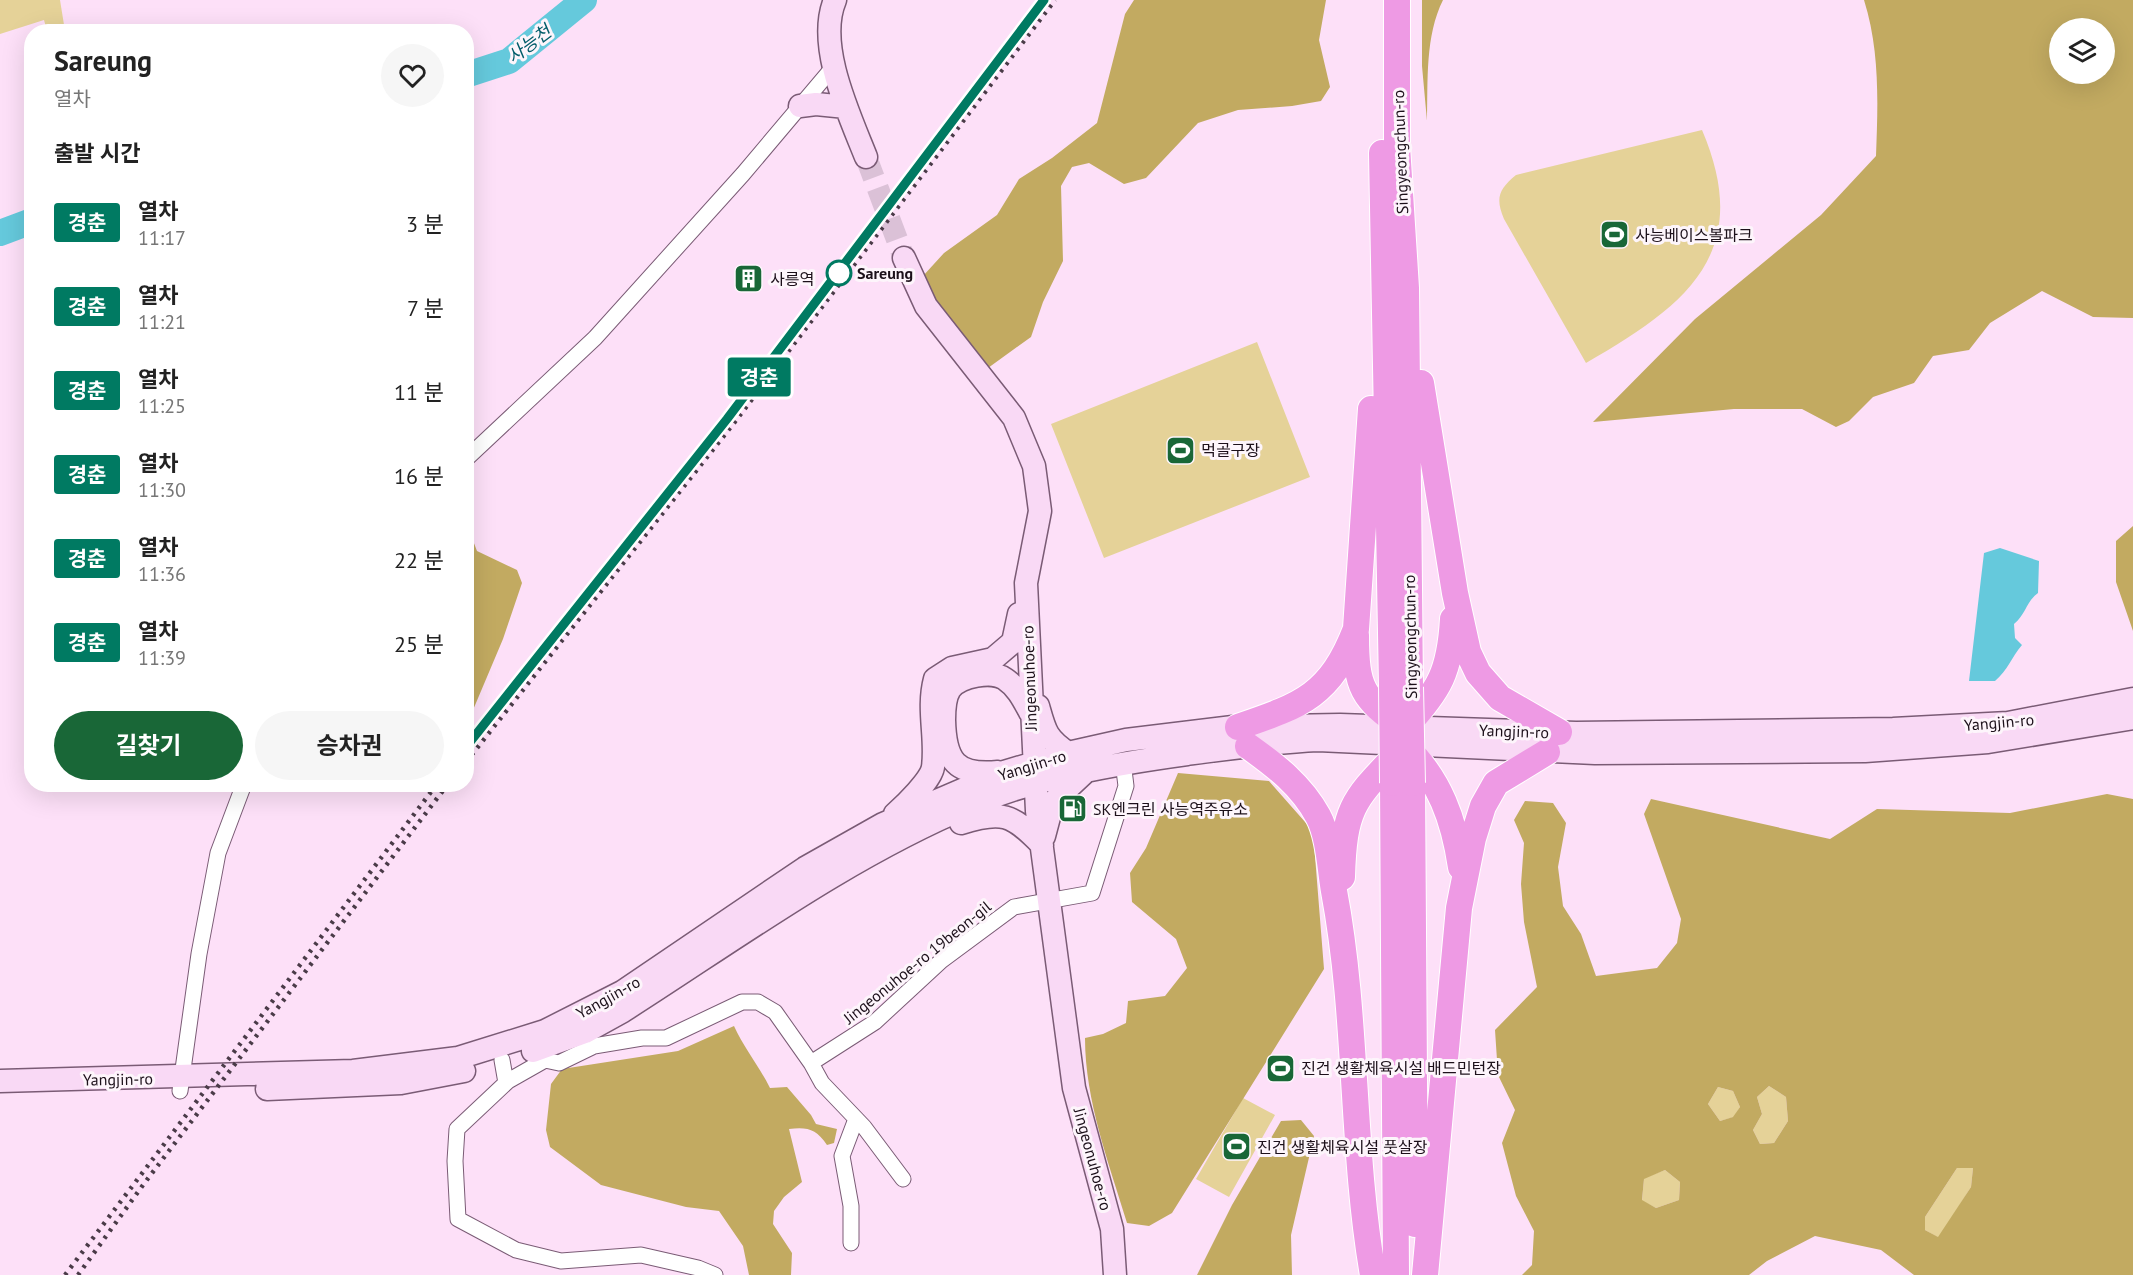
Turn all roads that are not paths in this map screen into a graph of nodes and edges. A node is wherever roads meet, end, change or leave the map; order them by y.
1 (835, 0) edge
2 (1381, 0) edge
3 (1397, 0) edge
4 (835, 65) junction
5 (800, 106) junction
6 (846, 108) junction
7 (866, 157) tunnel mouth
8 (904, 258) tunnel mouth
9 (1395, 289) junction
10 (474, 451) edge
11 (1026, 583) junction
12 (1455, 593) junction
13 (1356, 629) junction
14 (1028, 673) junction
15 (2133, 699) edge
16 (1030, 713) junction
17 (2133, 718) edge
18 (1243, 736) junction
19 (1405, 737) junction
20 (1553, 742) junction
21 (1068, 753) junction
22 (1123, 762) junction
23 (1085, 771) junction
24 (1004, 772) junction
25 (1034, 773) junction
26 (1402, 783) junction
27 (241, 792) edge
28 (883, 824) junction
29 (916, 832) junction
30 (1042, 845) junction
31 (1463, 879) junction
32 (1050, 903) junction
33 (1343, 950) junction
34 (502, 1060) junction
35 (812, 1063) junction
36 (0, 1081) edge
37 (506, 1083) junction
38 (181, 1084) junction
39 (0, 1097) edge
40 (856, 1119) junction
41 (903, 1179) dead end
42 (851, 1243) dead end
43 (715, 1275) edge
44 (1115, 1275) edge
45 (1373, 1275) edge
46 (1396, 1275) edge
47 (1415, 1275) edge
48 (1425, 1275) edge

1 - 4 main road
2 - 9 highway, Singyeongchun-ro
3 - 9 highway, Singyeongchun-ro
4 - 5 street
4 - 6 main road
5 - 6 main road
5 - 10 street
6 - 7 main road
8 - 11 main road, Jingeonuhoe-ro
9 - 12 highway
9 - 13 highway
9 - 26 highway, Singyeongchun-ro, bridge
11 - 14 main road, Jingeonuhoe-ro
11 - 28 main road
12 - 19 highway
12 - 20 highway
13 - 18 highway
13 - 19 highway
14 - 16 main road, Jingeonuhoe-ro
14 - 21 main road
15 - 20 main road, Yangjin-ro
16 - 24 main road
16 - 25 main road, Jingeonuhoe-ro
17 - 20 main road, Yangjin-ro
18 - 19 main road, Yangjin-ro
18 - 21 main road, Yangjin-ro
18 - 22 main road, Yangjin-ro
18 - 33 highway
19 - 20 main road, Yangjin-ro
19 - 31 highway
19 - 33 highway
20 - 31 highway
21 - 25 main road, Yangjin-ro
22 - 23 main road, Yangjin-ro
22 - 32 street, Jingeonuhoe-ro 19beon-gil
23 - 25 main road, Yangjin-ro
23 - 30 main road
24 - 25 main road, Yangjin-ro
24 - 28 main road, Yangjin-ro
25 - 29 main road, Yangjin-ro
25 - 30 main road, Jingeonuhoe-ro
26 - 46 highway, Singyeongchun-ro
26 - 47 highway, Singyeongchun-ro
27 - 38 street
28 - 38 main road, Yangjin-ro
29 - 30 main road
29 - 34 main road, Yangjin-ro
30 - 32 main road, Jingeonuhoe-ro
31 - 48 highway
32 - 35 street, Jingeonuhoe-ro 19beon-gil
32 - 44 main road, Jingeonuhoe-ro
33 - 45 highway
34 - 37 street
34 - 38 main road, Yangjin-ro
35 - 37 street
35 - 40 street
36 - 38 main road, Yangjin-ro
37 - 43 street
38 - 39 main road, Yangjin-ro
40 - 41 street
40 - 42 street

